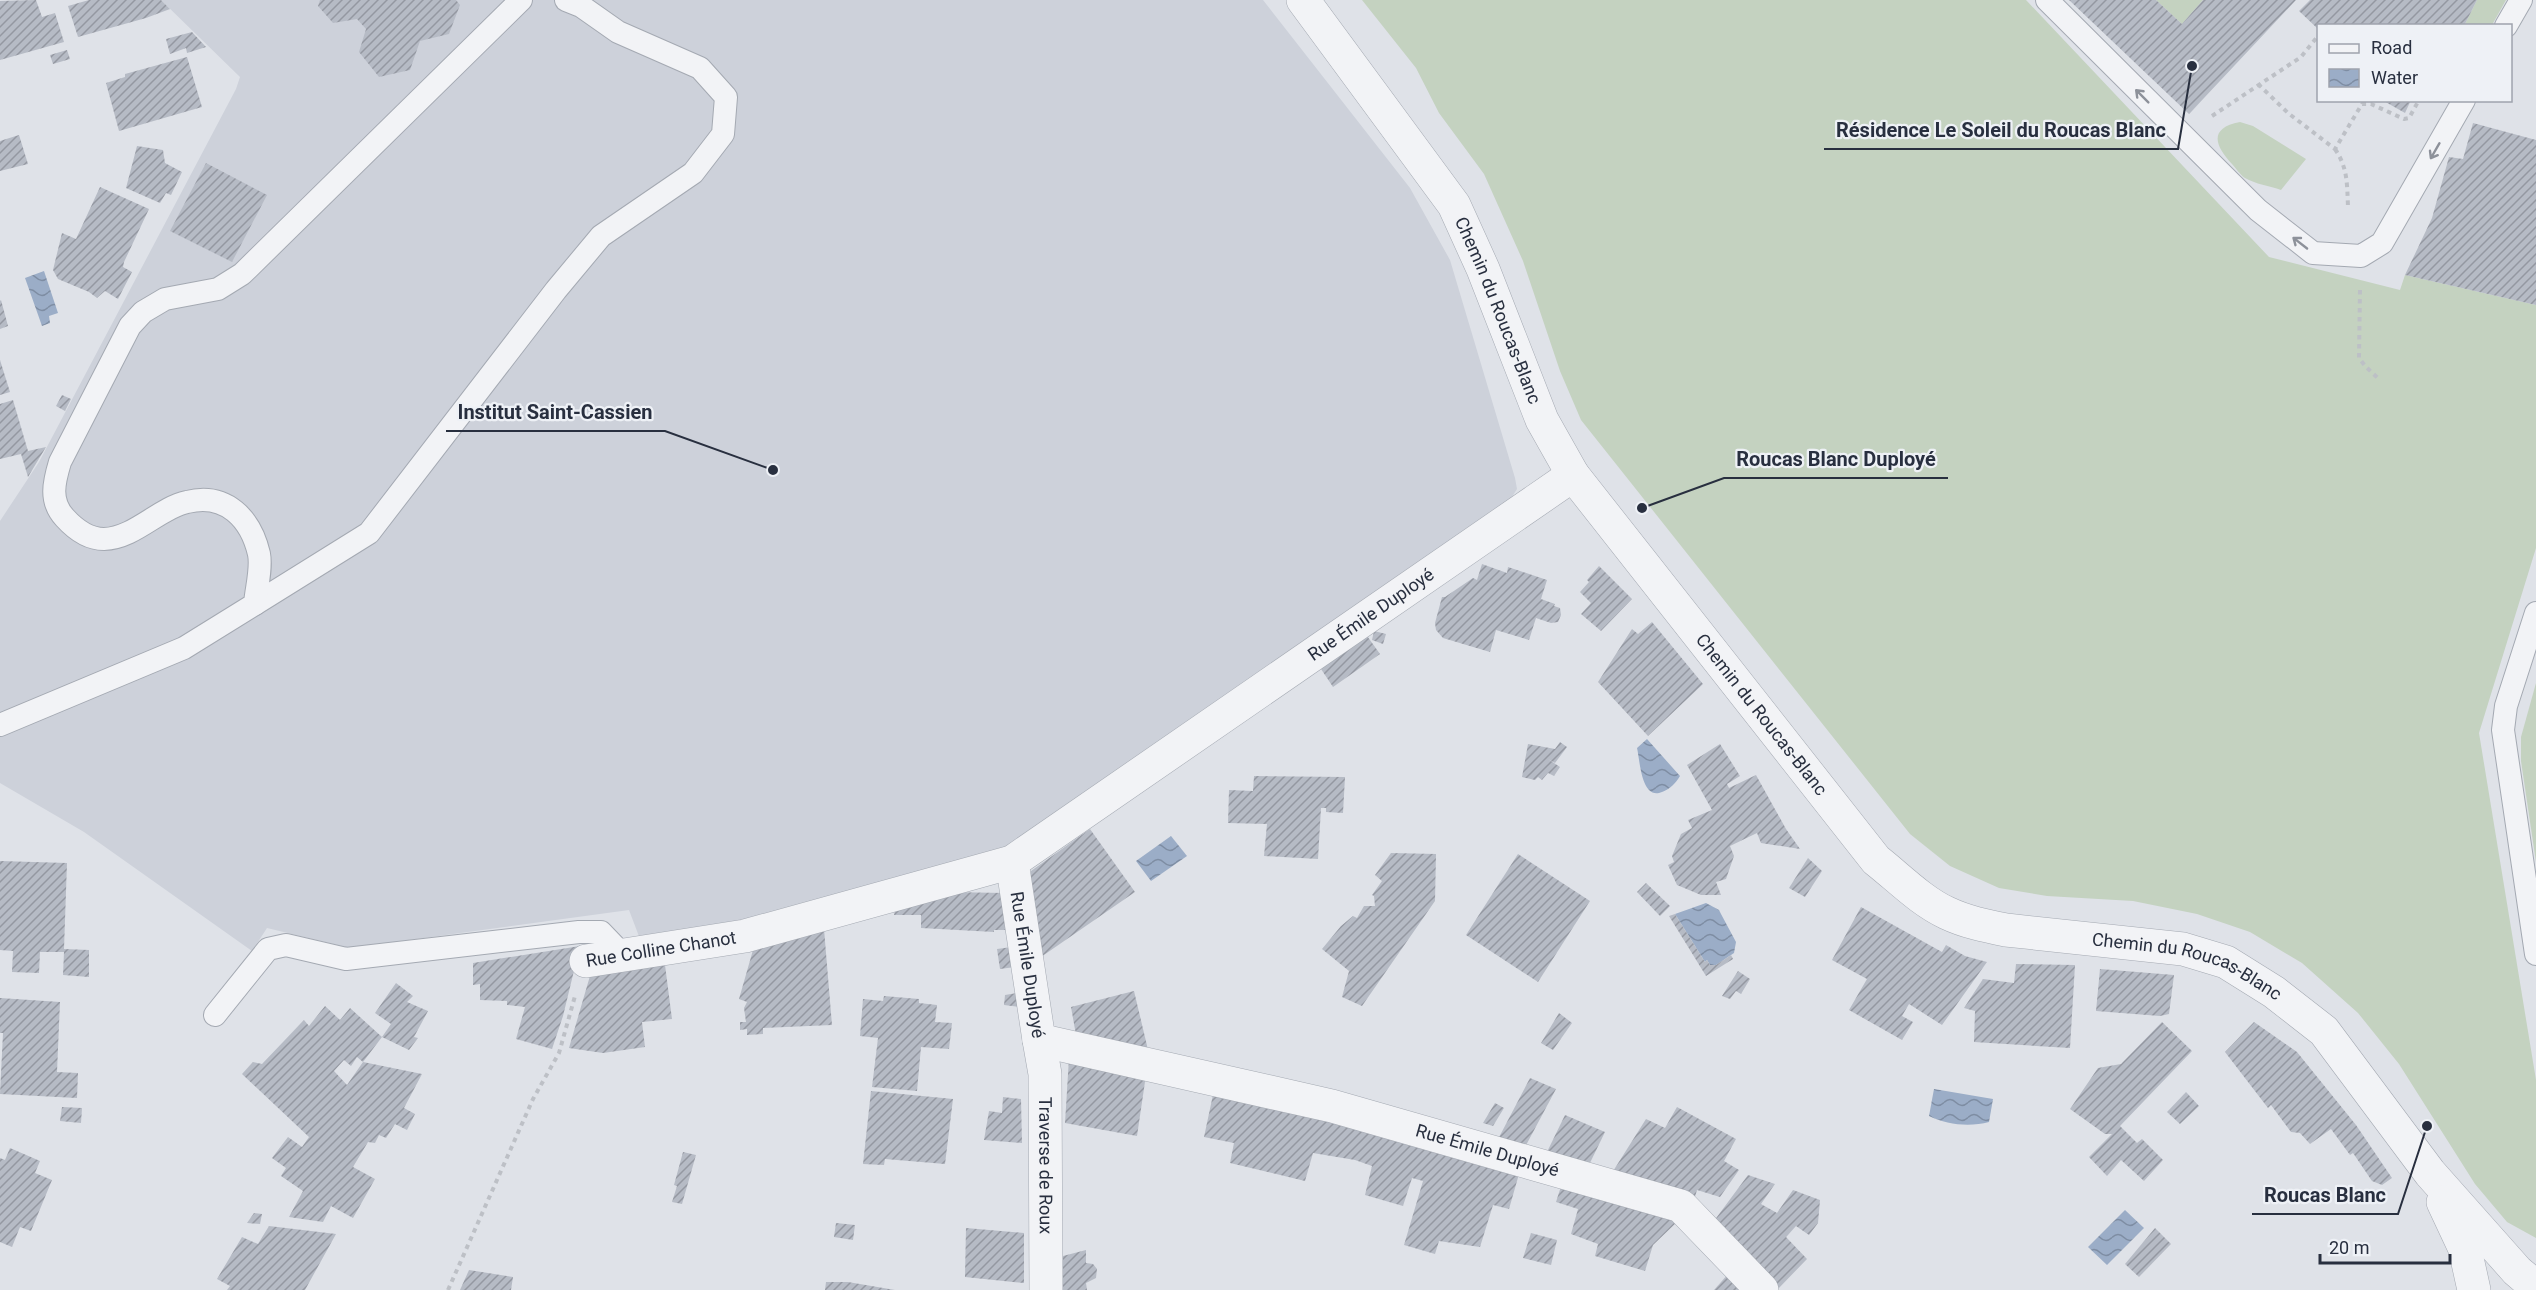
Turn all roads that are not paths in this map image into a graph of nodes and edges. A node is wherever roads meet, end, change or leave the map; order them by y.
1 (520, 0) edge
2 (566, 0) edge
3 (1303, 0) edge
4 (2047, 0) edge
5 (2521, 0) edge
6 (2507, 24) edge
7 (2462, 102) edge
8 (1573, 475) junction
9 (255, 604) junction
10 (2536, 613) edge
11 (0, 725) edge
12 (1012, 862) junction
13 (2536, 954) edge
14 (624, 956) junction
15 (586, 961) road end
16 (215, 1015) dead end
17 (1039, 1040) junction
18 (2430, 1173) junction
19 (2536, 1287) edge
20 (1046, 1290) edge
21 (1762, 1290) edge
22 (2474, 1290) edge

1 - 9 lane
2 - 9 lane
3 - 8 street, Chemin du Roucas-Blanc
7 -> 4 lane
5 - 6 lane
8 - 12 street, Rue Émile Duployé
8 - 18 street, Chemin du Roucas-Blanc
9 - 11 lane
10 - 13 lane
12 - 14 street, Rue Colline Chanot
12 - 17 street, Rue Émile Duployé
14 - 15 street, Rue Colline Chanot
14 - 16 lane
17 - 20 street, Traverse de Roux
17 - 21 street, Rue Émile Duployé
18 - 19 street, Chemin du Roucas-Blanc
18 - 22 street, Chemin du Roucas-Blanc

